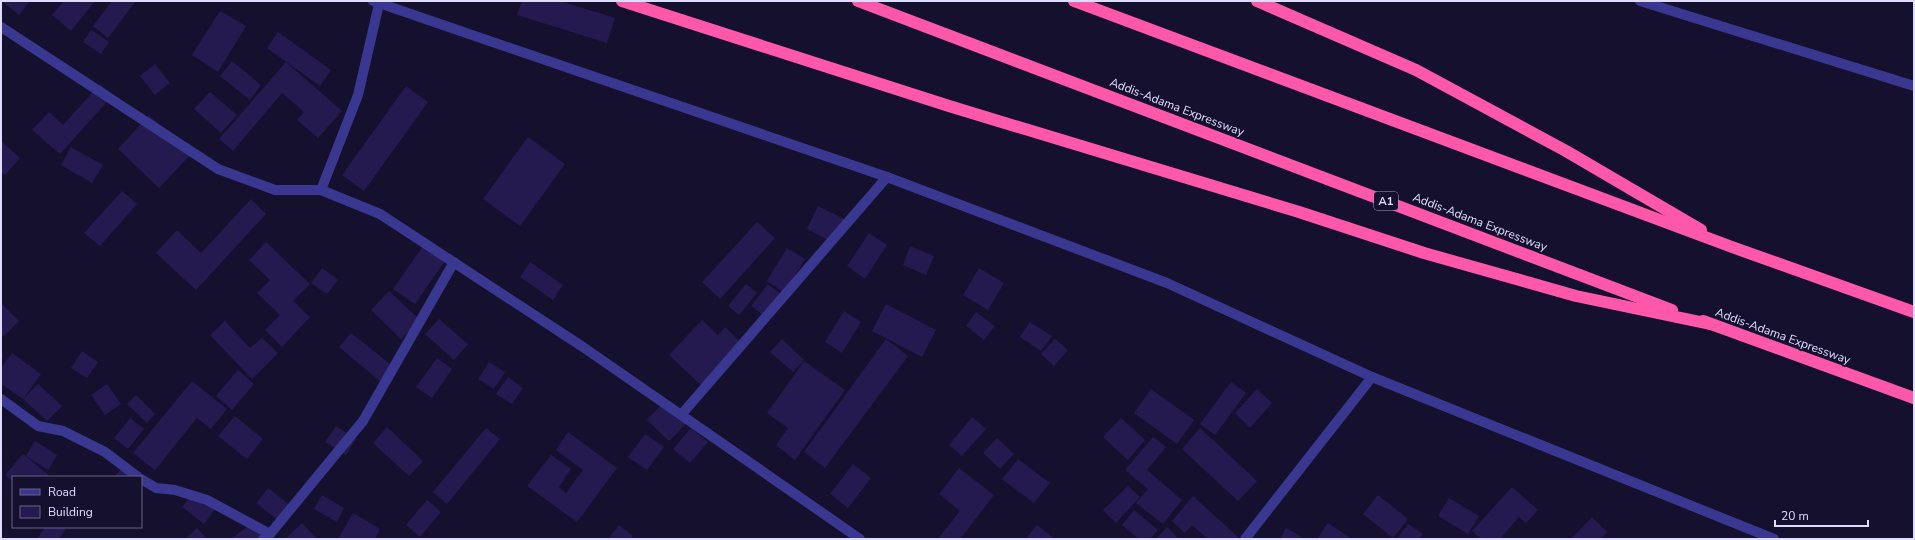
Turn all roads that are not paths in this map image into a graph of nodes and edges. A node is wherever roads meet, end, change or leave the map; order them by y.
1 (622, 1) edge
2 (858, 1) edge
3 (1074, 1) edge
4 (1257, 1) edge
5 (1640, 1) edge
6 (376, 2) edge
7 (1, 27) edge
8 (1914, 86) edge
9 (887, 177) junction
10 (322, 190) junction
11 (1732, 247) junction
12 (454, 262) junction
13 (1914, 312) edge
14 (1710, 324) junction
15 (1372, 377) junction
16 (1914, 398) edge
17 (1, 399) edge
18 (681, 415) junction
19 (137, 476) edge
20 (142, 480) edge
21 (266, 536) edge
22 (860, 539) edge
23 (1245, 539) edge
24 (1774, 539) edge

1 - 14 highway
2 - 14 highway, Addis-Adama Expressway / A1
3 - 11 highway
4 - 11 highway
5 - 8 street
6 - 9 street
6 - 10 street
7 - 10 street
9 - 15 street
9 - 18 street
10 - 12 street
11 - 13 highway
12 - 18 street
12 - 21 street
14 - 16 highway, Addis-Adama Expressway / A1
15 - 23 street
15 - 24 street
17 - 19 street
18 - 22 street
20 - 21 street

